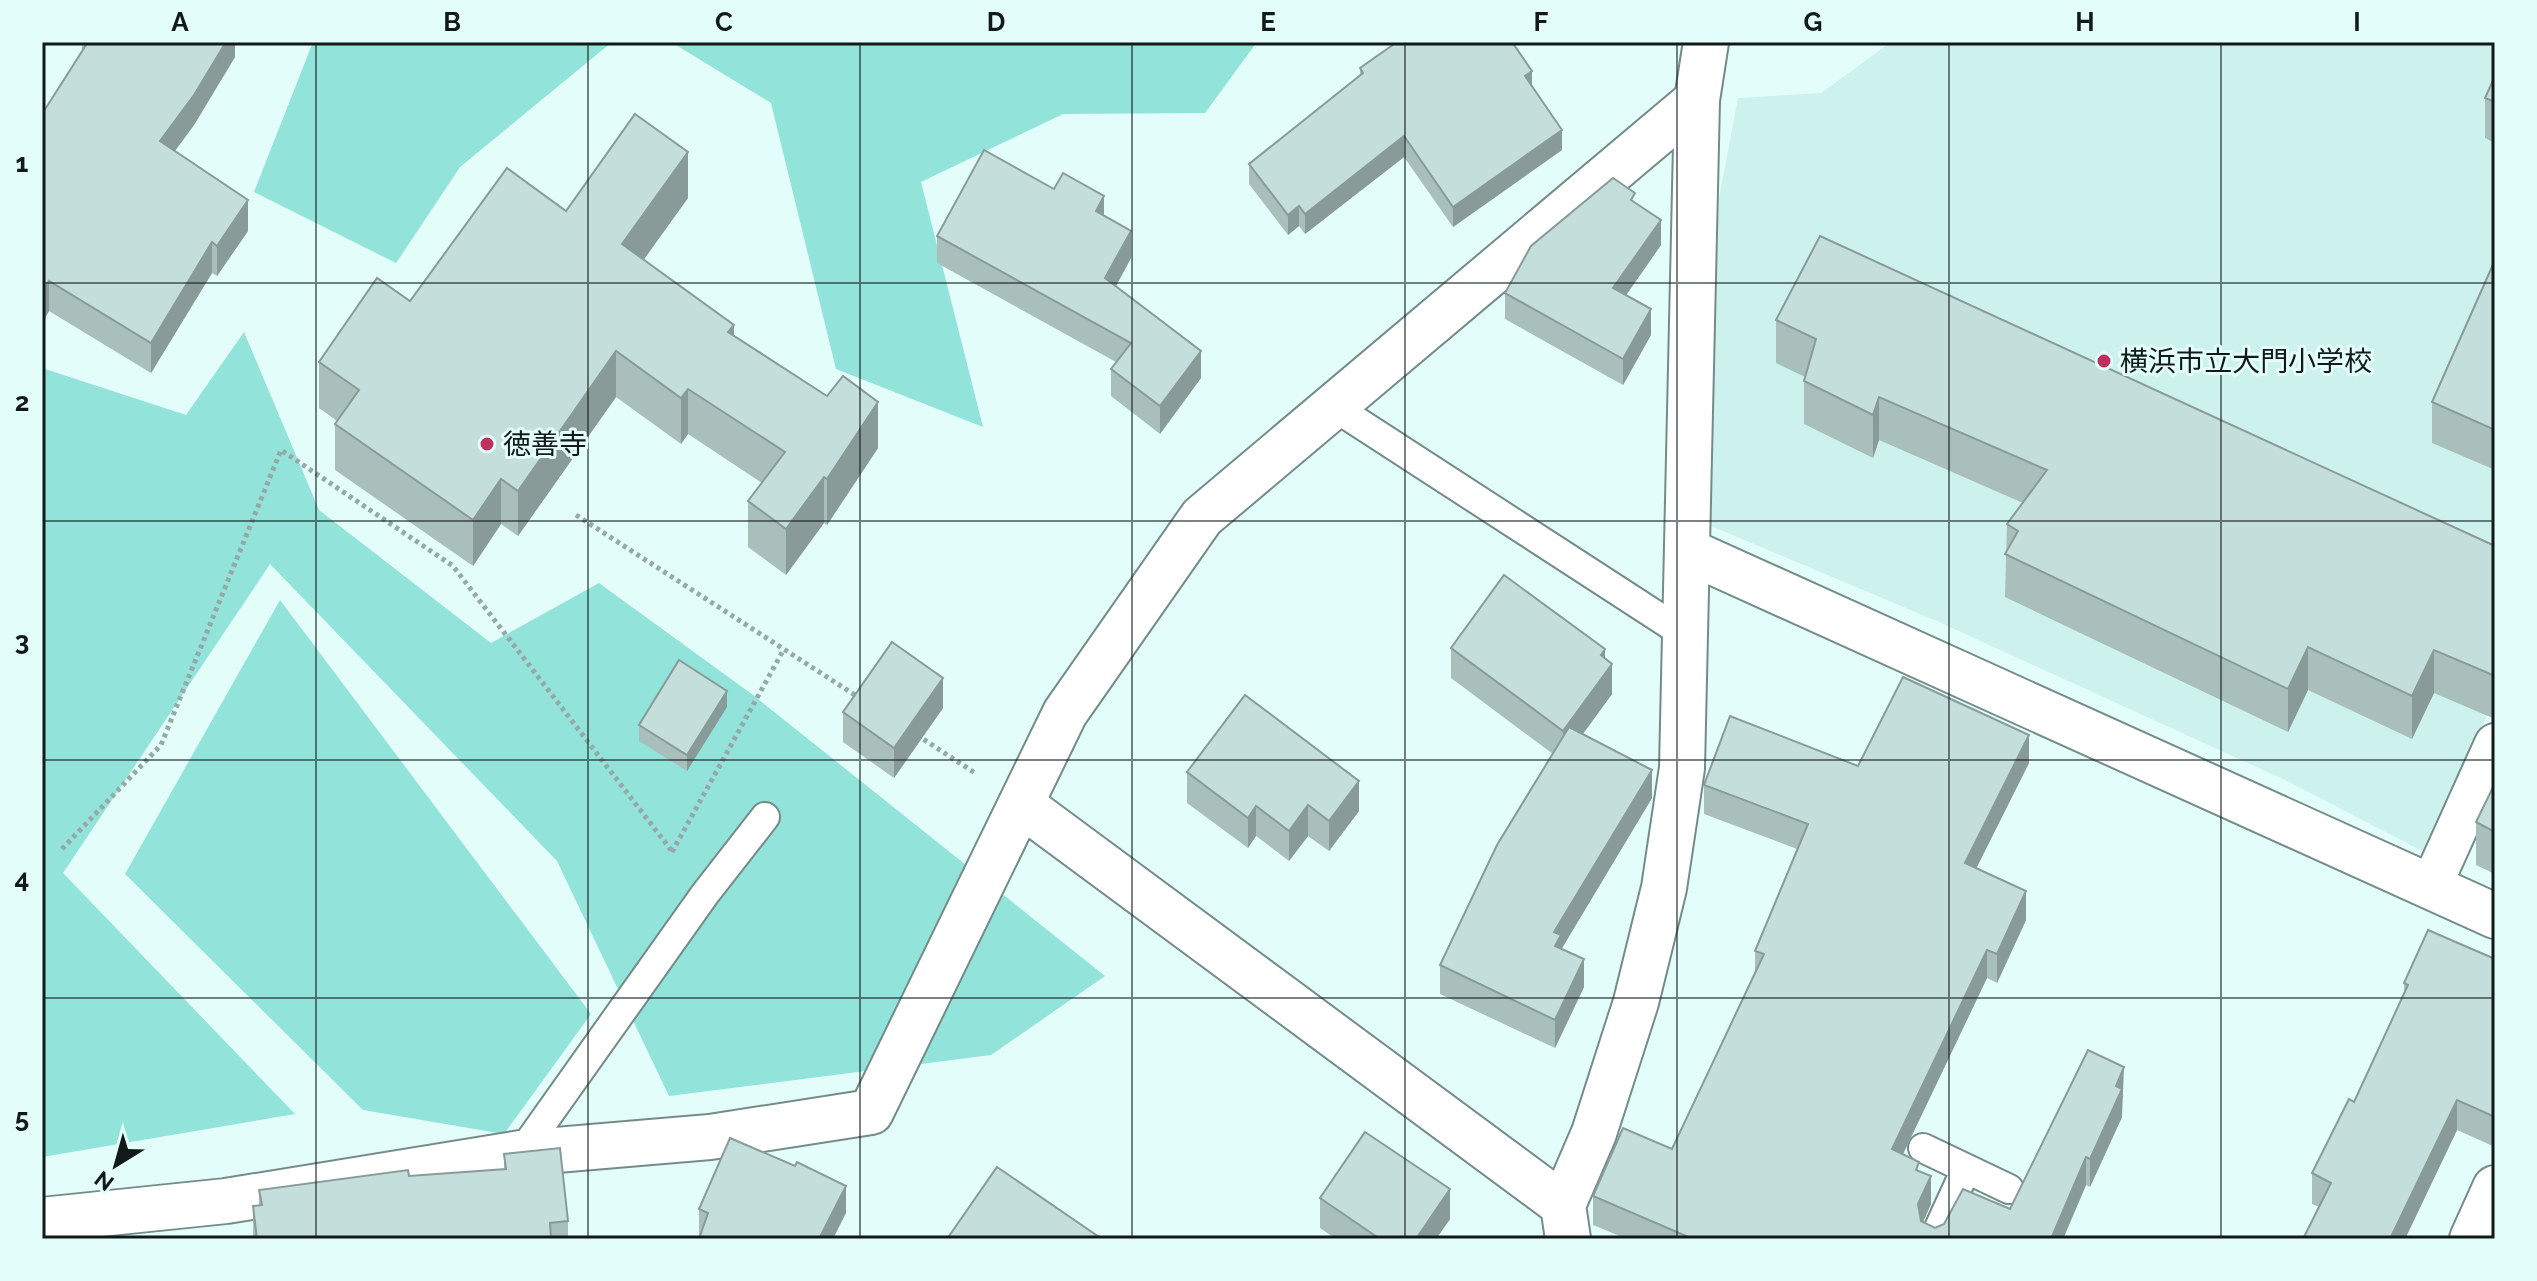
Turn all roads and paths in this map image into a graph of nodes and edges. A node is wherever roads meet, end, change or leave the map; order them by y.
1 (1706, 42) edge
2 (1697, 100) junction
3 (1333, 406) junction
4 (576, 515) dead end
5 (1688, 551) junction
6 (1683, 633) junction
7 (784, 649) junction
8 (864, 701) edge
9 (904, 727) edge
10 (2495, 744) edge
11 (971, 771) dead end
12 (1022, 805) junction
13 (765, 817) dead end
14 (62, 849) dead end
15 (671, 850) junction
16 (2431, 886) junction
17 (705, 894) junction
18 (2495, 916) edge
19 (1923, 1148) dead end
20 (521, 1153) junction
21 (1966, 1169) junction
22 (2495, 1188) edge
23 (2009, 1189) dead end
24 (42, 1220) edge
25 (224, 1220) edge
26 (1565, 1222) edge
27 (1934, 1239) edge
28 (2472, 1239) edge

1 - 2 street
2 - 3 street
2 - 5 street
3 - 6 lane
3 - 12 street
4 - 7 path
5 - 6 street
5 - 16 street
6 - 26 street
7 - 8 path
7 - 15 path
9 - 11 path
10 - 16 street
12 - 20 street
12 - 26 street
13 - 17 lane
14 - 15 path
15 - 17 path
16 - 18 street
17 - 20 lane
19 - 21 lane
20 - 25 street
21 - 23 lane
21 - 27 lane
22 - 28 street
24 - 25 street

